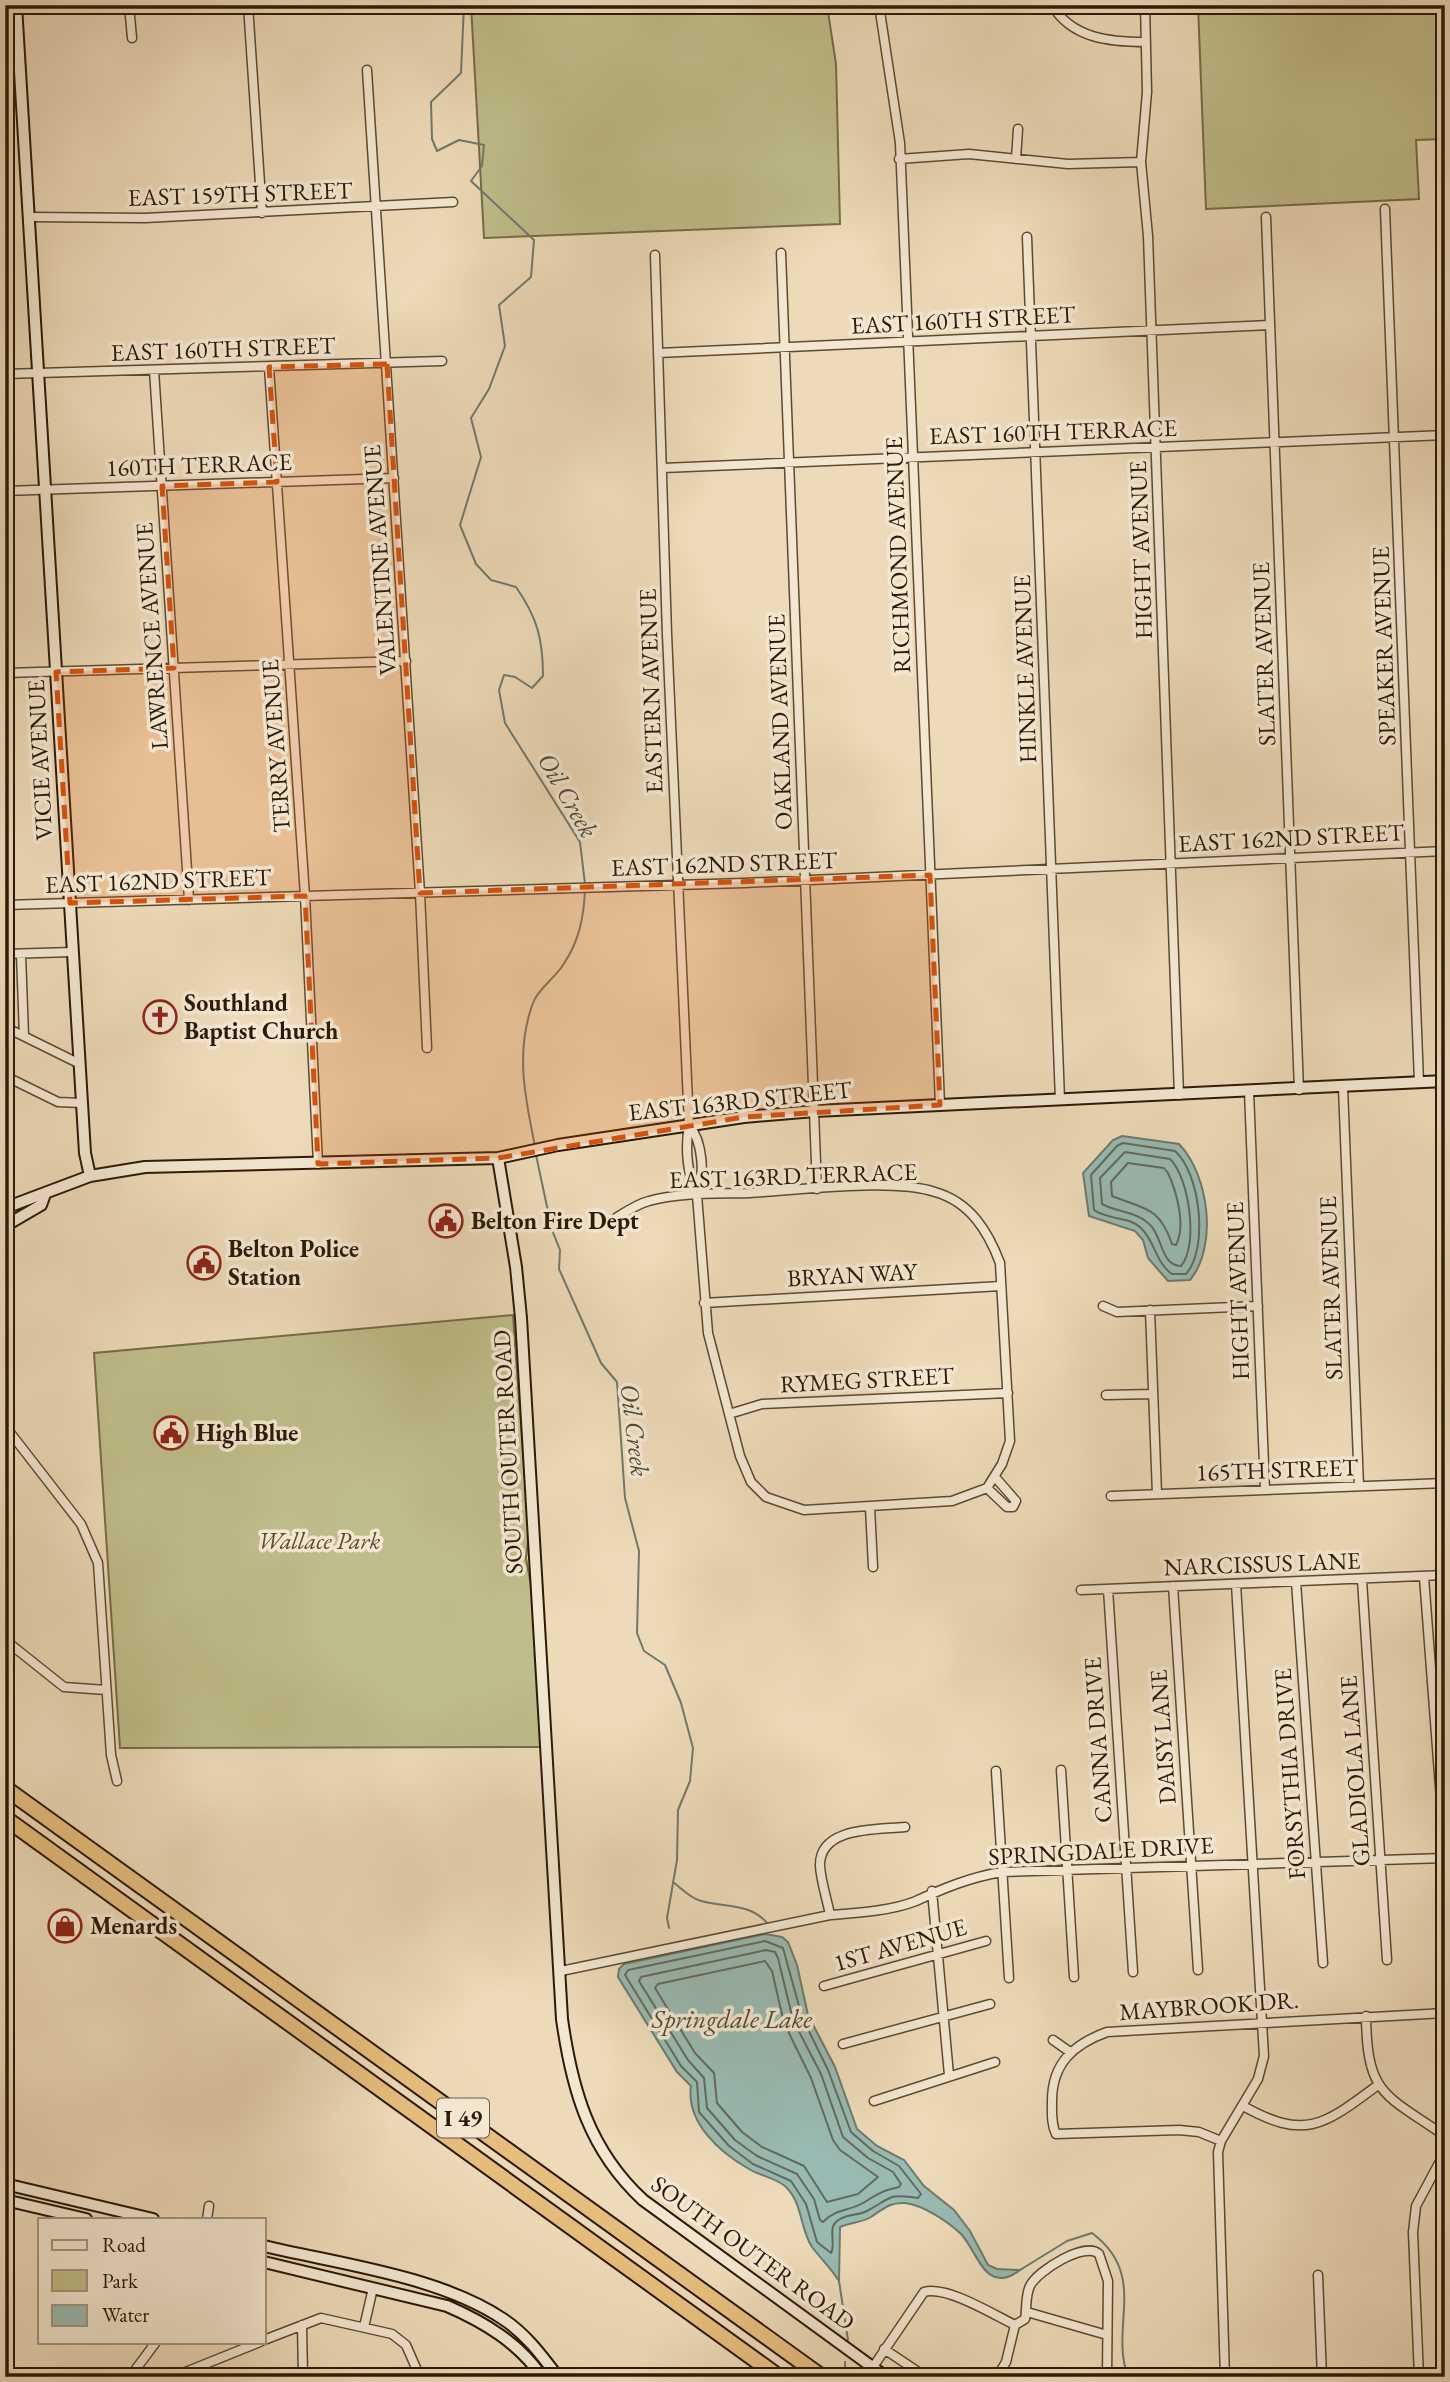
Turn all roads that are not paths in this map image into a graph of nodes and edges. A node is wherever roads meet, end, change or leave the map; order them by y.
1 (16, 5) edge
2 (129, 5) edge
3 (248, 5) edge
4 (879, 5) edge
5 (1052, 5) edge
6 (1145, 5) edge
7 (132, 38) dead end
8 (1146, 42) junction
9 (367, 70) dead end
10 (1018, 129) dead end
11 (899, 159) junction
12 (1016, 159) junction
13 (1141, 162) junction
14 (453, 202) dead end
15 (377, 208) junction
16 (1385, 209) dead end
17 (262, 213) junction
18 (1266, 217) dead end
19 (29, 218) junction
20 (1027, 237) dead end
21 (781, 253) dead end
22 (655, 255) dead end
23 (1270, 325) junction
24 (1152, 330) junction
25 (1031, 336) junction
26 (909, 342) junction
27 (785, 348) junction
28 (658, 353) junction
29 (442, 361) dead end
30 (387, 364) junction
31 (269, 367) junction
32 (155, 370) junction
33 (38, 373) junction
34 (5, 374) edge
35 (1445, 435) edge
36 (1394, 437) junction
37 (1275, 441) junction
38 (1156, 447) junction
39 (1036, 452) junction
40 (913, 457) junction
41 (789, 463) junction
42 (663, 468) junction
43 (394, 478) junction
44 (277, 482) junction
45 (162, 486) junction
46 (45, 489) junction
47 (5, 491) edge
48 (406, 661) junction
49 (289, 664) junction
50 (174, 668) junction
51 (56, 672) junction
52 (5, 673) edge
53 (1445, 851) edge
54 (1411, 852) junction
55 (1292, 857) junction
56 (1171, 863) junction
57 (1053, 869) junction
58 (930, 875) junction
59 (805, 880) junction
60 (678, 885) junction
61 (420, 893) junction
62 (305, 896) junction
63 (188, 900) junction
64 (70, 903) junction
65 (5, 905) edge
66 (73, 952) junction
67 (5, 954) edge
68 (21, 954) junction
69 (5, 1027) edge
70 (24, 1036) junction
71 (427, 1048) dead end
72 (80, 1063) junction
73 (5, 1076) edge
74 (1442, 1081) edge
75 (1419, 1082) junction
76 (1343, 1088) junction
77 (1299, 1090) junction
78 (1249, 1091) junction
79 (1179, 1095) junction
80 (1060, 1100) junction
81 (82, 1103) junction
82 (940, 1105) junction
83 (815, 1111) junction
84 (689, 1125) junction
85 (498, 1158) junction
86 (318, 1164) junction
87 (90, 1176) junction
88 (817, 1189) junction
89 (45, 1194) junction
90 (696, 1195) junction
91 (1445, 1196) edge
92 (5, 1208) edge
93 (616, 1218) dead end
94 (5, 1226) edge
95 (1002, 1286) junction
96 (704, 1303) junction
97 (1103, 1306) dead end
98 (1258, 1306) junction
99 (1150, 1310) junction
100 (1007, 1393) junction
101 (1153, 1394) junction
102 (1107, 1395) dead end
103 (729, 1414) junction
104 (5, 1426) edge
105 (995, 1477) junction
106 (1445, 1483) edge
107 (1359, 1486) junction
108 (988, 1488) junction
109 (1265, 1490) junction
110 (1157, 1494) junction
111 (1111, 1496) dead end
112 (870, 1507) junction
113 (873, 1567) dead end
114 (1445, 1576) edge
115 (1424, 1577) junction
116 (1362, 1580) junction
117 (1296, 1582) junction
118 (1236, 1584) junction
119 (1173, 1587) junction
120 (1108, 1589) junction
121 (1081, 1590) dead end
122 (5, 1640) edge
123 (106, 1690) junction
124 (1061, 1770) dead end
125 (996, 1771) dead end
126 (117, 1781) dead end
127 (5, 1788) edge
128 (5, 1818) edge
129 (905, 1827) dead end
130 (1445, 1856) edge
131 (1380, 1860) junction
132 (1316, 1862) junction
133 (1252, 1864) junction
134 (1191, 1866) junction
135 (1126, 1868) junction
136 (1067, 1870) junction
137 (1002, 1872) junction
138 (932, 1891) junction
139 (830, 1914) junction
140 (986, 1941) dead end
141 (937, 1954) junction
142 (1387, 1960) dead end
143 (1324, 1963) dead end
144 (561, 1970) junction
145 (1198, 1970) dead end
146 (1133, 1972) dead end
147 (1074, 1977) dead end
148 (1009, 1978) dead end
149 (824, 1986) dead end
150 (990, 2004) dead end
151 (1445, 2013) edge
152 (1366, 2016) junction
153 (943, 2017) junction
154 (1264, 2021) junction
155 (1053, 2040) dead end
156 (843, 2044) dead end
157 (1070, 2052) junction
158 (995, 2062) dead end
159 (949, 2075) junction
160 (1378, 2085) junction
161 (874, 2101) dead end
162 (1243, 2106) junction
163 (1445, 2137) edge
164 (1221, 2141) junction
165 (1445, 2151) edge
166 (5, 2184) edge
167 (5, 2200) edge
168 (209, 2206) dead end
169 (82, 2218) edge
170 (149, 2218) edge
171 (207, 2218) edge
172 (266, 2246) edge
173 (266, 2262) edge
174 (1318, 2275) dead end
175 (373, 2288) junction
176 (1027, 2312) junction
177 (302, 2325) junction
178 (1015, 2325) junction
179 (364, 2328) junction
180 (1107, 2335) junction
181 (266, 2339) edge
182 (155, 2344) edge
183 (255, 2344) edge
184 (884, 2349) junction
185 (873, 2367) junction
186 (130, 2377) edge
187 (173, 2377) edge
188 (303, 2377) edge
189 (420, 2377) edge
190 (542, 2377) edge
191 (558, 2377) edge
192 (779, 2377) edge
193 (822, 2377) edge
194 (886, 2377) edge
195 (926, 2377) edge
196 (997, 2377) edge
197 (1107, 2377) edge
198 (1226, 2377) edge
199 (1322, 2377) edge
200 (1419, 2377) edge

1 - 19 street, VICIE AVENUE
2 - 7 street
3 - 17 street
4 - 11 street, RICHMOND AVENUE
5 - 8 street
6 - 8 street, HIGHT AVENUE
8 - 13 street, HIGHT AVENUE
9 - 15 street, VALENTINE AVENUE
10 - 12 street
11 - 12 street
11 - 26 street, RICHMOND AVENUE
12 - 13 street
13 - 24 street, HIGHT AVENUE
14 - 15 street, EAST 159TH STREET
15 - 17 street, EAST 159TH STREET
15 - 30 street, VALENTINE AVENUE
16 - 36 street, SPEAKER AVENUE
17 - 19 street, EAST 159TH STREET
18 - 23 street, SLATER AVENUE
19 - 33 street, VICIE AVENUE
20 - 25 street, HINKLE AVENUE
21 - 27 street, OAKLAND AVENUE
22 - 28 street, EASTERN AVENUE
23 - 24 street, EAST 160TH STREET
23 - 37 street, SLATER AVENUE
24 - 25 street, EAST 160TH STREET
24 - 38 street, HIGHT AVENUE
25 - 26 street, EAST 160TH STREET
25 - 39 street, HINKLE AVENUE
26 - 27 street, EAST 160TH STREET
26 - 40 street, RICHMOND AVENUE
27 - 28 street, EAST 160TH STREET
27 - 41 street, OAKLAND AVENUE
28 - 42 street, EASTERN AVENUE
29 - 30 street, EAST 160TH STREET
30 - 31 street, EAST 160TH STREET
30 - 43 street, VALENTINE AVENUE
31 - 32 street, EAST 160TH STREET
31 - 44 street, TERRY AVENUE
32 - 33 street, EAST 160TH STREET
32 - 45 street, LAWRENCE AVENUE
33 - 34 street, EAST 160TH STREET
33 - 46 street, VICIE AVENUE
35 - 36 street, EAST 160TH TERRACE
36 - 37 street, EAST 160TH TERRACE
36 - 54 street, SPEAKER AVENUE
37 - 38 street, EAST 160TH TERRACE
37 - 55 street, SLATER AVENUE
38 - 39 street, EAST 160TH TERRACE
38 - 56 street, HIGHT AVENUE
39 - 40 street, EAST 160TH TERRACE
39 - 57 street, HINKLE AVENUE
40 - 41 street, EAST 160TH TERRACE
40 - 58 street, RICHMOND AVENUE
41 - 42 street, EAST 160TH TERRACE
41 - 59 street, OAKLAND AVENUE
42 - 60 street, EASTERN AVENUE
43 - 44 street, 160TH TERRACE
43 - 48 street, VALENTINE AVENUE
44 - 45 street, 160TH TERRACE
44 - 49 street, TERRY AVENUE
45 - 46 street, 160TH TERRACE
45 - 50 street, LAWRENCE AVENUE
46 - 47 street, 160TH TERRACE
46 - 51 street, VICIE AVENUE
48 - 49 street
48 - 61 street, VALENTINE AVENUE
49 - 50 street
49 - 62 street, TERRY AVENUE
50 - 51 street
50 - 63 street, LAWRENCE AVENUE
51 - 52 street
51 - 64 street, VICIE AVENUE
53 - 54 street, EAST 162ND STREET
54 - 55 street, EAST 162ND STREET
54 - 75 street, SPEAKER AVENUE
55 - 56 street, EAST 162ND STREET
55 - 77 street, SLATER AVENUE
56 - 57 street, EAST 162ND STREET
56 - 79 street, HIGHT AVENUE
57 - 58 street, EAST 162ND STREET
57 - 80 street, HINKLE AVENUE
58 - 59 street, EAST 162ND STREET
58 - 82 street, RICHMOND AVENUE
59 - 60 street, EAST 162ND STREET
59 - 83 street, OAKLAND AVENUE
60 - 61 street, EAST 162ND STREET
60 - 84 street, EASTERN AVENUE
61 - 62 street, EAST 162ND STREET
61 - 71 street, VALENTINE AVENUE
62 - 63 street, EAST 162ND STREET
62 - 86 street, TERRY AVENUE
63 - 64 street, EAST 162ND STREET
64 - 65 street, EAST 162ND STREET
64 - 66 street, VICIE AVENUE
66 - 68 street
66 - 72 street, VICIE AVENUE
67 - 68 street
68 - 70 street
69 - 70 street
70 - 72 street
72 - 81 street, VICIE AVENUE
73 - 81 street
74 - 75 street, EAST 163RD STREET
74 - 91 street
75 - 76 street, EAST 163RD STREET
76 - 77 street, EAST 163RD STREET
76 - 107 street, SLATER AVENUE
77 - 78 street, EAST 163RD STREET
78 - 79 street, EAST 163RD STREET
78 - 98 street, HIGHT AVENUE
79 - 80 street, EAST 163RD STREET
80 - 82 street, EAST 163RD STREET
81 - 87 street, VICIE AVENUE
82 - 83 street, EAST 163RD STREET
83 - 84 street, EAST 163RD STREET
83 - 88 street, OAKLAND AVENUE
84 - 85 street, EAST 163RD STREET
84 - 90 street, EASTERN AVENUE
85 - 86 street, EAST 163RD STREET
85 - 144 street, SOUTH OUTER ROAD
86 - 87 street, EAST 163RD STREET
87 - 89 street, EAST 163RD STREET
88 - 90 street, EAST 163RD TERRACE
88 - 95 street, EAST 163RD TERRACE
89 - 92 street, EAST 163RD STREET
89 - 94 street, EAST 163RD STREET
90 - 93 street, EAST 163RD TERRACE
90 - 96 street, EASTERN AVENUE
95 - 96 street, BRYAN WAY
95 - 100 street
96 - 103 street, EASTERN AVENUE
97 - 99 street
98 - 99 street
98 - 109 street, HIGHT AVENUE
99 - 101 street
100 - 103 street, RYMEG STREET
100 - 105 street
101 - 102 street
101 - 110 street
103 - 112 street, EASTERN AVENUE
104 - 123 street
105 - 108 street
105 - 108 street
106 - 107 street, 165TH STREET
107 - 109 street, 165TH STREET
108 - 112 street
109 - 110 street, 165TH STREET
110 - 111 street, 165TH STREET
112 - 113 street
114 - 115 street, NARCISSUS LANE
115 - 116 street, NARCISSUS LANE
115 - 130 street
116 - 117 street, NARCISSUS LANE
116 - 131 street, GLADIOLA LANE
117 - 118 street, NARCISSUS LANE
117 - 132 street, FORSYTHIA DRIVE
118 - 119 street, NARCISSUS LANE
118 - 133 street
119 - 120 street, NARCISSUS LANE
119 - 134 street, DAISY LANE
120 - 121 street, NARCISSUS LANE
120 - 135 street, CANNA DRIVE
122 - 123 street
123 - 126 street
124 - 136 street
125 - 137 street
127 - 193 highway, I 49
128 - 192 highway, I 49
129 - 139 street
130 - 131 street, SPRINGDALE DRIVE
131 - 132 street, SPRINGDALE DRIVE
131 - 142 street, GLADIOLA LANE
132 - 133 street, SPRINGDALE DRIVE
132 - 143 street, FORSYTHIA DRIVE
133 - 134 street, SPRINGDALE DRIVE
133 - 154 street
134 - 135 street, SPRINGDALE DRIVE
134 - 145 street, DAISY LANE
135 - 136 street, SPRINGDALE DRIVE
135 - 146 street, CANNA DRIVE
136 - 137 street, SPRINGDALE DRIVE
136 - 147 street
137 - 138 street, SPRINGDALE DRIVE
137 - 148 street
138 - 139 street, SPRINGDALE DRIVE
138 - 141 street
139 - 144 street, SPRINGDALE DRIVE
140 - 141 street, 1ST AVENUE
141 - 149 street, 1ST AVENUE
141 - 153 street
144 - 185 street, SOUTH OUTER ROAD
150 - 153 street
151 - 152 street, MAYBROOK DR.
152 - 154 street, MAYBROOK DR.
152 - 160 street
153 - 156 street
153 - 159 street
154 - 157 street, MAYBROOK DR.
154 - 162 street
155 - 157 street
157 - 164 street
158 - 159 street
159 - 161 street
160 - 162 street
160 - 163 street
162 - 164 street
164 - 198 street
165 - 200 street
166 - 170 street
167 - 169 street
168 - 171 street
172 - 191 street
173 - 175 street
174 - 199 street
175 - 179 street
175 - 190 street
176 - 178 street
176 - 180 street
176 - 180 street
177 - 179 street
177 - 181 street
177 - 188 street
178 - 184 street
178 - 196 street
179 - 189 street
180 - 197 street
182 - 186 street
183 - 187 street
184 - 185 street
184 - 195 street
185 - 194 street, SOUTH OUTER ROAD

